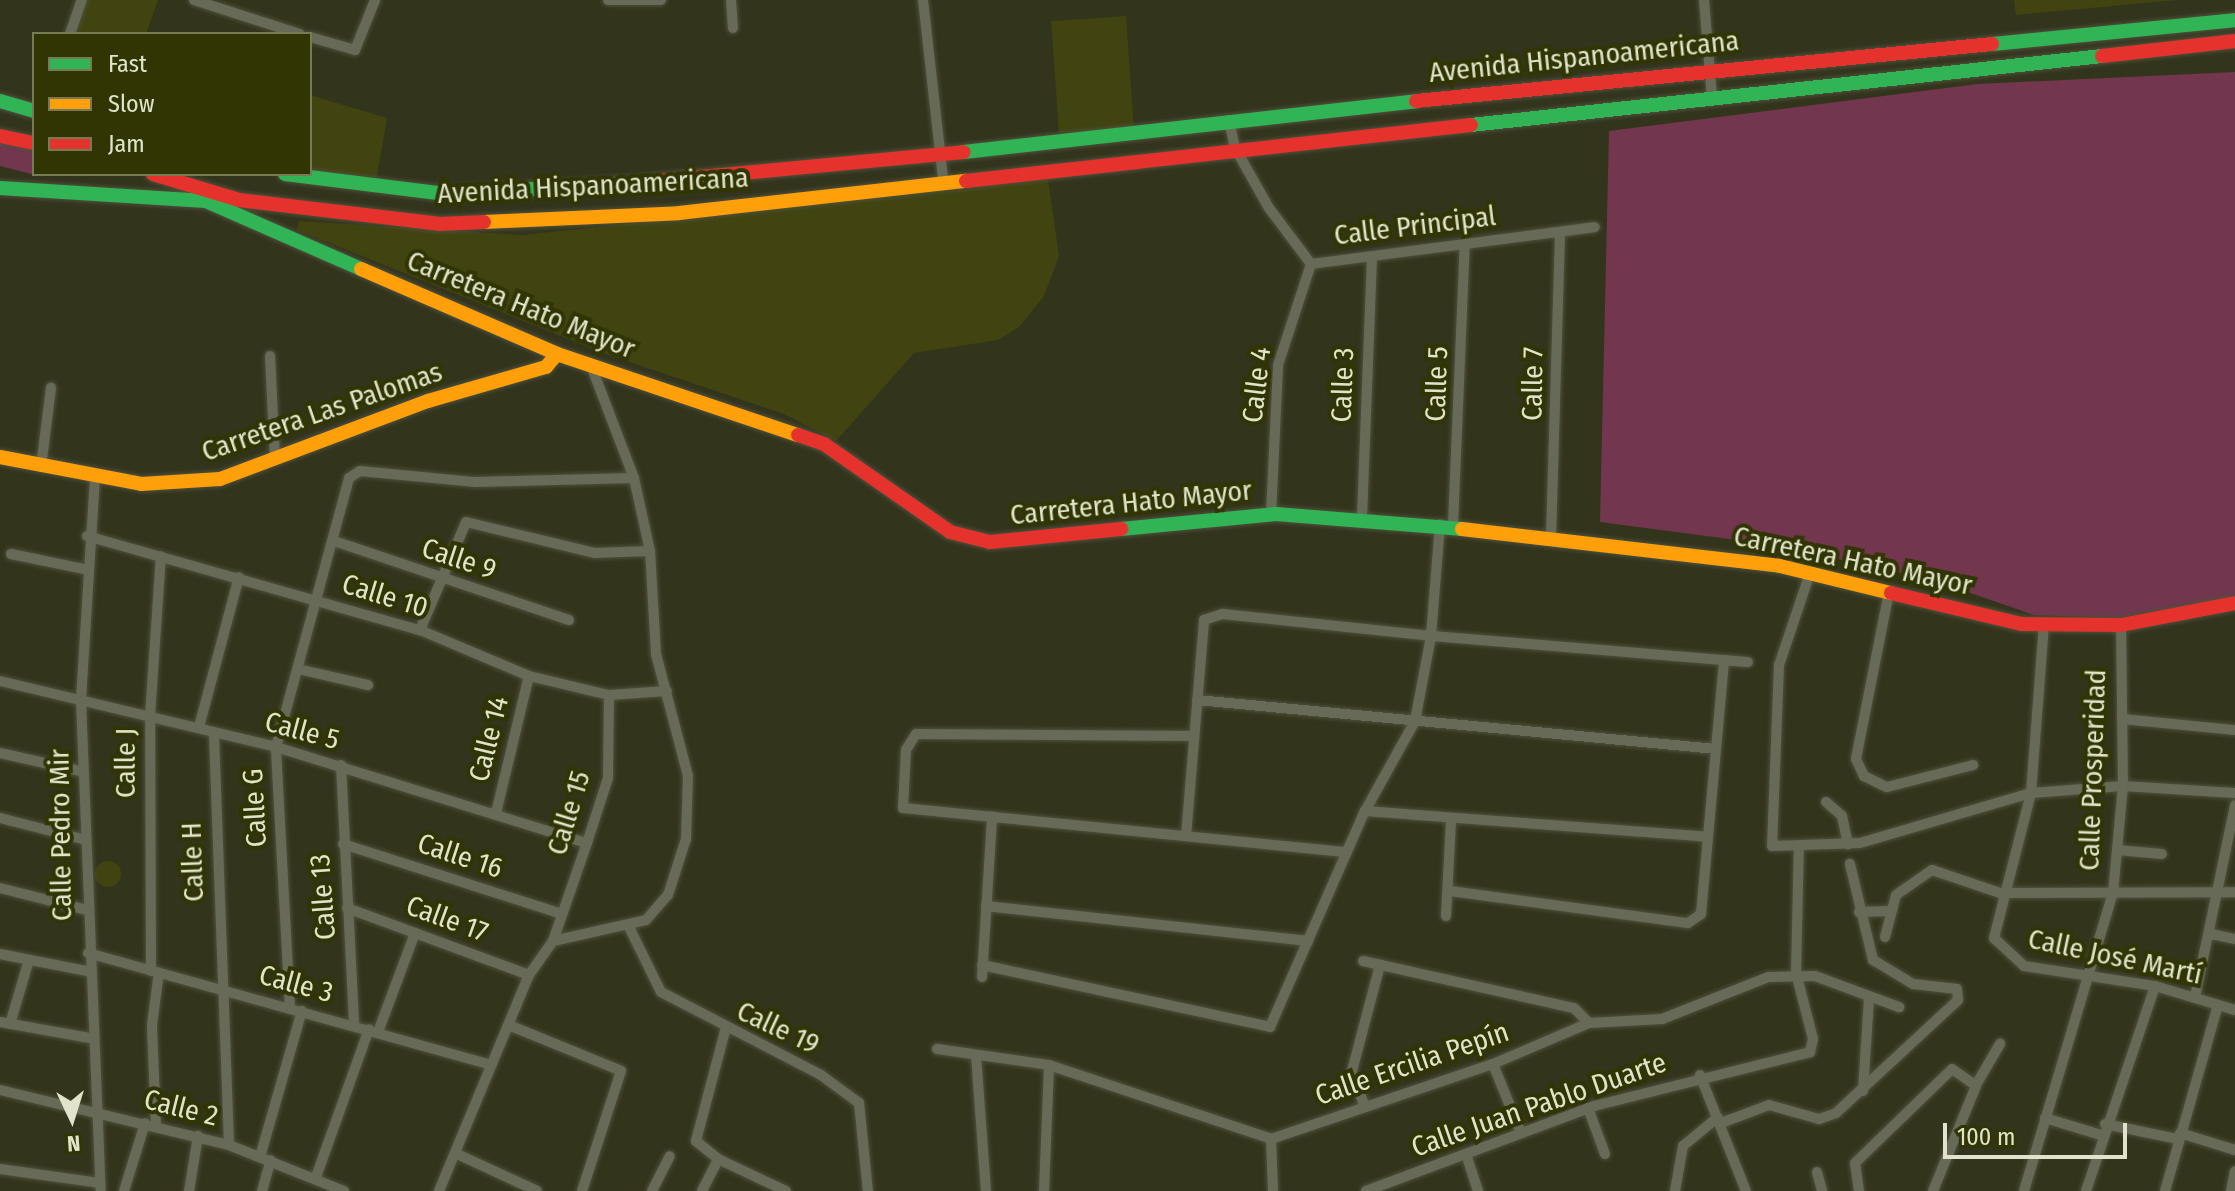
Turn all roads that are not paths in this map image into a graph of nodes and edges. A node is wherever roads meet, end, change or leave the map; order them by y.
1 (82, 0) edge
2 (194, 0) edge
3 (375, 0) edge
4 (608, 0) edge
5 (661, 0) edge
6 (731, 0) edge
7 (923, 0) edge
8 (1704, 0) edge
9 (2235, 20) edge
10 (733, 28) dead end
11 (71, 32) edge
12 (294, 32) edge
13 (312, 38) edge
14 (2235, 41) edge
15 (1709, 70) junction
16 (1712, 98) junction
17 (0, 101) edge
18 (32, 110) edge
19 (1229, 120) junction
20 (0, 136) edge
21 (32, 143) edge
22 (1235, 148) junction
23 (940, 153) junction
24 (160, 176) edge
25 (301, 176) edge
26 (943, 178) junction
27 (0, 188) edge
28 (1595, 227) dead end
29 (1560, 232) junction
30 (1465, 244) junction
31 (1372, 256) junction
32 (1311, 264) junction
33 (557, 354) junction
34 (270, 356) dead end
35 (590, 363) junction
36 (51, 388) dead end
37 (0, 457) edge
38 (275, 459) junction
39 (41, 467) junction
40 (95, 477) junction
41 (634, 478) junction
42 (1271, 515) junction
43 (1362, 517) junction
44 (1447, 524) junction
45 (87, 536) junction
46 (1551, 537) junction
47 (334, 541) junction
48 (650, 551) junction
49 (11, 554) dead end
50 (161, 556) junction
51 (84, 569) junction
52 (1810, 573) junction
53 (239, 577) junction
54 (440, 580) junction
55 (1889, 592) junction
56 (318, 601) junction
57 (2235, 603) edge
58 (569, 620) dead end
59 (2044, 624) junction
60 (2121, 625) junction
61 (420, 630) junction
62 (1431, 636) junction
63 (1724, 660) junction
64 (1748, 662) dead end
65 (298, 669) junction
66 (529, 676) junction
67 (0, 681) edge
68 (368, 685) dead end
69 (667, 691) junction
70 (609, 695) junction
71 (1197, 700) junction
72 (81, 701) junction
73 (150, 716) junction
74 (2122, 719) junction
75 (1415, 721) junction
76 (199, 727) junction
77 (2235, 730) edge
78 (214, 735) junction
79 (1194, 736) junction
80 (276, 747) junction
81 (1716, 749) junction
82 (0, 753) edge
83 (341, 765) junction
84 (1973, 765) dead end
85 (84, 772) junction
86 (2123, 786) junction
87 (2031, 793) junction
88 (2235, 793) edge
89 (1826, 802) dead end
90 (2235, 805) edge
91 (1365, 811) junction
92 (496, 813) junction
93 (992, 816) junction
94 (0, 818) edge
95 (1451, 819) junction
96 (1186, 836) junction
97 (1708, 837) junction
98 (86, 840) junction
99 (587, 843) junction
100 (343, 844) junction
101 (1848, 844) junction
102 (1799, 845) junction
103 (2117, 850) junction
104 (1347, 852) junction
105 (2162, 854) dead end
106 (1850, 864) dead end
107 (0, 888) edge
108 (2223, 890) junction
109 (1450, 891) junction
110 (2235, 892) edge
111 (2000, 893) junction
112 (2113, 893) junction
113 (986, 906) junction
114 (347, 908) junction
115 (87, 910) junction
116 (1889, 911) junction
117 (1859, 912) junction
118 (562, 914) junction
119 (1446, 916) dead end
120 (629, 927) junction
121 (415, 933) junction
122 (2211, 934) junction
123 (1885, 937) dead end
124 (2235, 939) edge
125 (553, 941) junction
126 (1308, 941) junction
127 (88, 953) junction
128 (0, 954) edge
129 (29, 960) junction
130 (1363, 961) dead end
131 (982, 965) junction
132 (1380, 965) junction
133 (87, 971) junction
134 (155, 972) junction
135 (1796, 973) junction
136 (2093, 974) junction
137 (529, 975) junction
138 (982, 977) dead end
139 (2155, 986) junction
140 (221, 988) junction
141 (1869, 997) junction
142 (2195, 997) junction
143 (2218, 1005) junction
144 (1899, 1007) dead end
145 (290, 1008) junction
146 (2235, 1010) edge
147 (302, 1011) junction
148 (4, 1023) edge
149 (1589, 1023) junction
150 (354, 1025) junction
151 (511, 1026) junction
152 (374, 1030) junction
153 (725, 1031) junction
154 (0, 1034) edge
155 (90, 1038) junction
156 (2000, 1044) dead end
157 (937, 1049) dead end
158 (976, 1055) junction
159 (1493, 1064) junction
160 (491, 1065) junction
161 (1049, 1065) junction
162 (1700, 1075) junction
163 (1976, 1085) junction
164 (0, 1090) edge
165 (1863, 1091) junction
166 (1365, 1107) junction
167 (1588, 1108) junction
168 (92, 1110) junction
169 (2045, 1118) junction
170 (1719, 1120) junction
171 (150, 1125) junction
172 (2103, 1130) junction
173 (1521, 1133) junction
174 (198, 1136) junction
175 (2179, 1136) junction
176 (1271, 1139) junction
177 (229, 1145) junction
178 (2235, 1150) edge
179 (457, 1154) junction
180 (1466, 1154) junction
181 (1605, 1154) dead end
182 (670, 1156) dead end
183 (266, 1158) junction
184 (718, 1159) junction
185 (0, 1169) edge
186 (2235, 1171) edge
187 (1817, 1172) dead end
188 (316, 1177) junction
189 (100, 1187) edge
190 (124, 1191) edge
191 (189, 1191) edge
192 (262, 1191) edge
193 (344, 1191) edge
194 (439, 1191) edge
195 (537, 1191) edge
196 (582, 1191) edge
197 (652, 1191) edge
198 (702, 1191) edge
199 (781, 1191) edge
200 (868, 1191) edge
201 (986, 1191) edge
202 (1044, 1191) edge
203 (1273, 1191) edge
204 (1366, 1191) edge
205 (1478, 1191) edge
206 (1675, 1191) edge
207 (1746, 1191) edge
208 (1822, 1191) edge
209 (1859, 1191) edge
210 (1933, 1191) edge
211 (2024, 1191) edge
212 (2086, 1191) edge
213 (2165, 1191) edge
214 (2231, 1191) edge

1 - 11 street
2 - 12 street
3 - 13 street
4 - 5 street
6 - 10 street
7 - 23 street
8 - 15 street
9 - 15 main road, Avenida Hispanoamericana
14 - 16 main road, Avenida Hispanoamericana
15 - 16 street
15 - 19 main road, Avenida Hispanoamericana
16 - 22 main road, Avenida Hispanoamericana
17 - 18 main road
19 - 22 street, Calle Principal
19 - 23 main road, Avenida Hispanoamericana
20 - 21 main road
22 - 26 main road, Avenida Hispanoamericana
22 - 32 street, Calle Principal
23 - 25 main road, Avenida Hispanoamericana
23 - 26 street
24 - 26 main road, Avenida Hispanoamericana
27 - 33 main road, Carretera Hato Mayor
28 - 29 street, Calle Principal
29 - 30 street, Calle Principal
29 - 46 street, Calle 7
30 - 31 street, Calle Principal
30 - 44 street, Calle 5
31 - 32 street, Calle Principal
31 - 43 street, Calle 3
32 - 42 street, Calle 4
33 - 35 main road, Carretera Hato Mayor
33 - 38 main road, Carretera Las Palomas
34 - 38 street
35 - 41 street
35 - 42 main road, Carretera Hato Mayor
36 - 39 street
37 - 39 main road, Carretera Las Palomas
38 - 40 main road, Carretera Las Palomas
39 - 40 main road, Carretera Las Palomas
40 - 45 street, Calle Pedro Mir
41 - 47 street, Calle G
41 - 48 street
42 - 43 main road, Carretera Hato Mayor
43 - 44 main road, Carretera Hato Mayor
44 - 46 main road, Carretera Hato Mayor
44 - 62 street, Calle 5
45 - 50 street, Calle 10
45 - 51 street, Calle Pedro Mir
46 - 52 main road, Carretera Hato Mayor
47 - 54 street, Calle 9
47 - 56 street, Calle G
48 - 54 street
48 - 69 street
49 - 51 street
50 - 53 street, Calle 10
50 - 73 street, Calle J
51 - 72 street, Calle Pedro Mir
52 - 55 main road, Carretera Hato Mayor
52 - 102 street
53 - 56 street, Calle 10
53 - 76 street
54 - 58 street, Calle 9
54 - 61 street
55 - 59 main road, Carretera Hato Mayor
55 - 84 street
56 - 61 street, Calle 10
56 - 65 street, Calle G
57 - 60 main road, Carretera Hato Mayor
59 - 60 main road, Carretera Hato Mayor
59 - 87 street
60 - 74 street, Calle Prosperidad
61 - 66 street, Calle 10
62 - 63 street
62 - 71 street
62 - 75 street, Calle 5
63 - 64 street
63 - 81 street
65 - 68 street
65 - 80 street, Calle G
66 - 70 street, Calle 10
66 - 92 street, Calle 14
67 - 72 street, Calle 5
69 - 70 street, Calle 10
69 - 120 street
70 - 99 street, Calle 15
71 - 75 street
71 - 79 street
72 - 73 street, Calle 5
72 - 85 street, Calle Pedro Mir
73 - 76 street, Calle 5
73 - 134 street, Calle J
74 - 77 street
74 - 86 street, Calle Prosperidad
75 - 81 street
75 - 91 street, Calle 5
76 - 78 street, Calle 5
78 - 80 street, Calle 5
78 - 140 street, Calle H
79 - 93 street
79 - 96 street
80 - 83 street, Calle 5
80 - 145 street, Calle G
81 - 97 street
82 - 85 street
83 - 92 street, Calle 5
83 - 100 street, Calle 13
85 - 98 street, Calle Pedro Mir
86 - 87 street
86 - 88 street
86 - 103 street, Calle Prosperidad
87 - 101 street
87 - 111 street
89 - 101 street
90 - 108 street
91 - 95 street
91 - 104 street, Calle 5
92 - 99 street, Calle 5
93 - 96 street
93 - 113 street
94 - 98 street
95 - 97 street
95 - 109 street
96 - 104 street
97 - 109 street
98 - 115 street, Calle Pedro Mir
99 - 118 street, Calle 15
100 - 114 street, Calle 13
100 - 118 street, Calle 16
101 - 102 street
102 - 135 street
103 - 105 street
103 - 112 street, Calle Prosperidad
104 - 126 street, Calle 5
106 - 117 street
107 - 115 street
108 - 110 street
108 - 112 street
108 - 122 street
109 - 119 street
111 - 112 street
111 - 116 street
111 - 136 street, Calle José Martí
112 - 136 street, Calle Prosperidad
113 - 126 street
113 - 131 street
114 - 121 street, Calle 17
114 - 150 street, Calle 13
115 - 127 street, Calle Pedro Mir
116 - 117 street
116 - 123 street
117 - 165 street
118 - 125 street, Calle 15
120 - 125 street
120 - 153 street, Calle 19
121 - 137 street, Calle 17
121 - 152 street
122 - 124 street
122 - 142 street
125 - 137 street, Calle 15
126 - 131 street, Calle 5
127 - 133 street, Calle Pedro Mir
127 - 134 street, Calle 3
128 - 129 street
129 - 133 street
129 - 148 street
130 - 132 street
131 - 138 street
132 - 149 street
132 - 166 street
133 - 155 street, Calle Pedro Mir
134 - 140 street, Calle 3
134 - 171 street, Calle J
135 - 141 street, Calle Ercilia Pepín
135 - 149 street, Calle Ercilia Pepín
135 - 162 street
136 - 139 street, Calle José Martí
136 - 169 street, Calle Prosperidad
137 - 151 street, Calle 15
139 - 142 street, Calle José Martí
139 - 172 street
140 - 145 street, Calle 3
140 - 177 street, Calle H
141 - 144 street, Calle Ercilia Pepín
141 - 165 street
142 - 143 street, Calle José Martí
143 - 146 street, Calle José Martí
143 - 175 street
145 - 147 street, Calle 3
147 - 150 street, Calle 3
147 - 183 street
148 - 154 street
148 - 155 street
149 - 159 street, Calle Ercilia Pepín
150 - 152 street, Calle 3
151 - 160 street, Calle 15
151 - 196 street
152 - 160 street, Calle 3
152 - 188 street
153 - 184 street
153 - 200 street, Calle 19
155 - 168 street, Calle Pedro Mir
156 - 163 street
157 - 158 street
158 - 161 street
158 - 201 street
159 - 166 street, Calle Ercilia Pepín
159 - 173 street
160 - 179 street, Calle 15
161 - 176 street
161 - 202 street
162 - 167 street, Calle Juan Pablo Duarte
162 - 170 street, Calle Juan Pablo Duarte
163 - 209 street
163 - 210 street
164 - 168 street, Calle 2
165 - 170 street
166 - 176 street, Calle Ercilia Pepín
167 - 173 street, Calle Juan Pablo Duarte
167 - 181 street
168 - 171 street, Calle 2
168 - 189 street, Calle Pedro Mir
169 - 172 street
169 - 211 street, Calle Prosperidad
170 - 206 street
170 - 207 street, Calle Juan Pablo Duarte
171 - 174 street, Calle 2
171 - 190 street, Calle J
172 - 175 street
172 - 212 street
173 - 180 street, Calle Juan Pablo Duarte
174 - 177 street, Calle 2
174 - 191 street
175 - 178 street
175 - 213 street
176 - 203 street
177 - 183 street, Calle 2
179 - 194 street, Calle 15
179 - 195 street
180 - 204 street, Calle Juan Pablo Duarte
180 - 205 street
182 - 197 street
183 - 188 street, Calle 2
183 - 192 street
184 - 198 street
184 - 199 street
185 - 189 street
186 - 214 street
187 - 208 street
188 - 193 street, Calle 2

